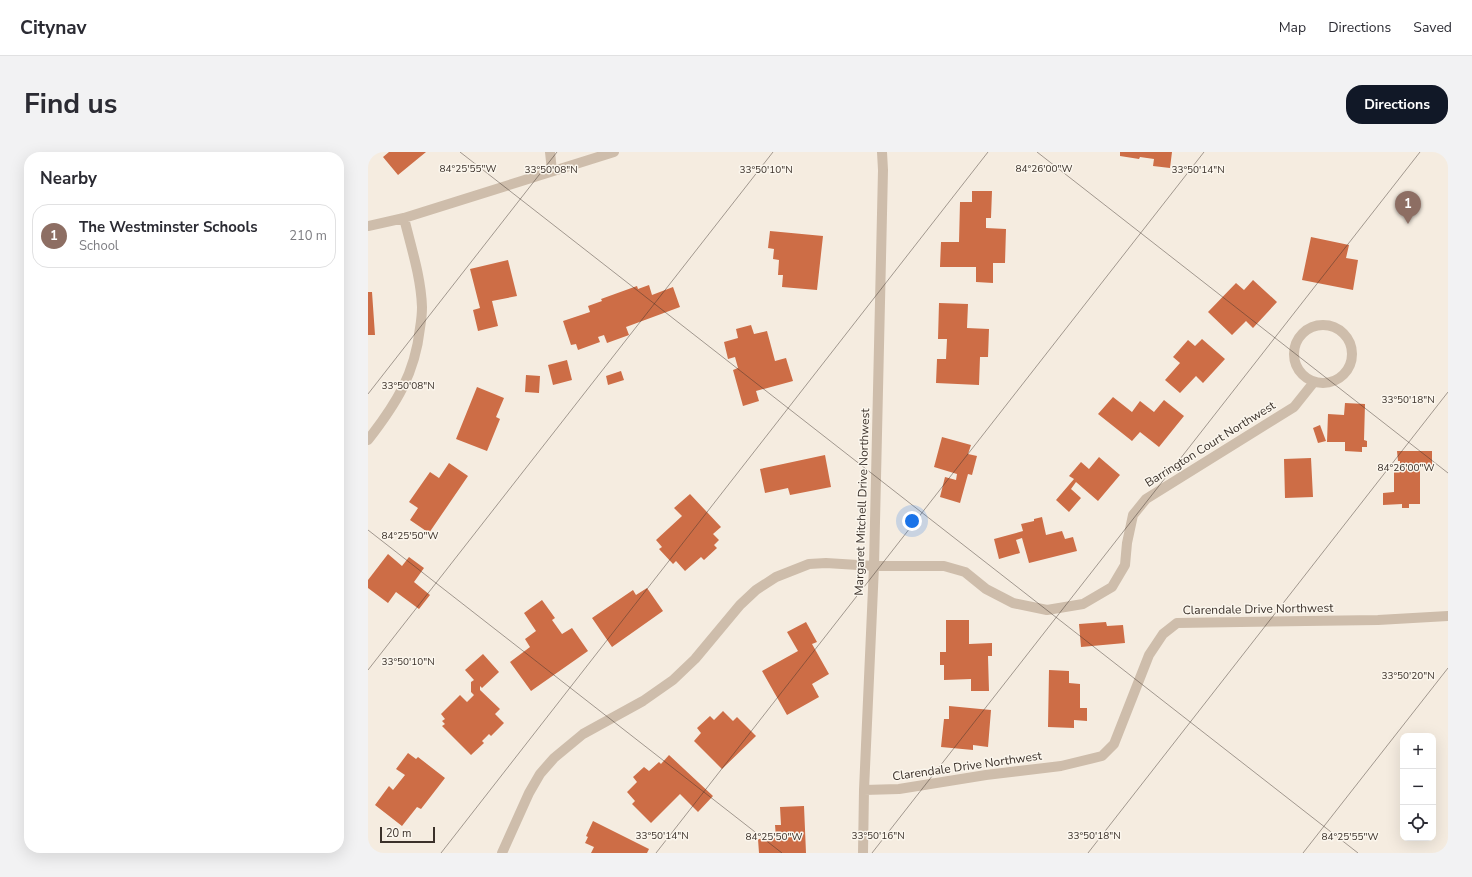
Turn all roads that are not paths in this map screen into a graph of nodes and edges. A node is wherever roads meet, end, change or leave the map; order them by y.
1 (550, 152) edge
2 (614, 152) edge
3 (882, 152) edge
4 (552, 171) junction
5 (404, 218) junction
6 (368, 226) edge
7 (1314, 382) junction
8 (368, 440) edge
9 (874, 566) junction
10 (1448, 616) edge
11 (864, 790) junction
12 (502, 853) edge
13 (863, 853) edge

1 - 4 street
2 - 4 street
3 - 9 street, Margaret Mitchell Drive Northwest
4 - 5 street
5 - 6 street
5 - 8 street
7 - 7 street
7 - 9 street, Barrington Court Northwest
9 - 11 street, Margaret Mitchell Drive Northwest
9 - 12 street, Barrington Court Northwest
10 - 11 street, Clarendale Drive Northwest
11 - 13 street, Margaret Mitchell Drive Northwest

